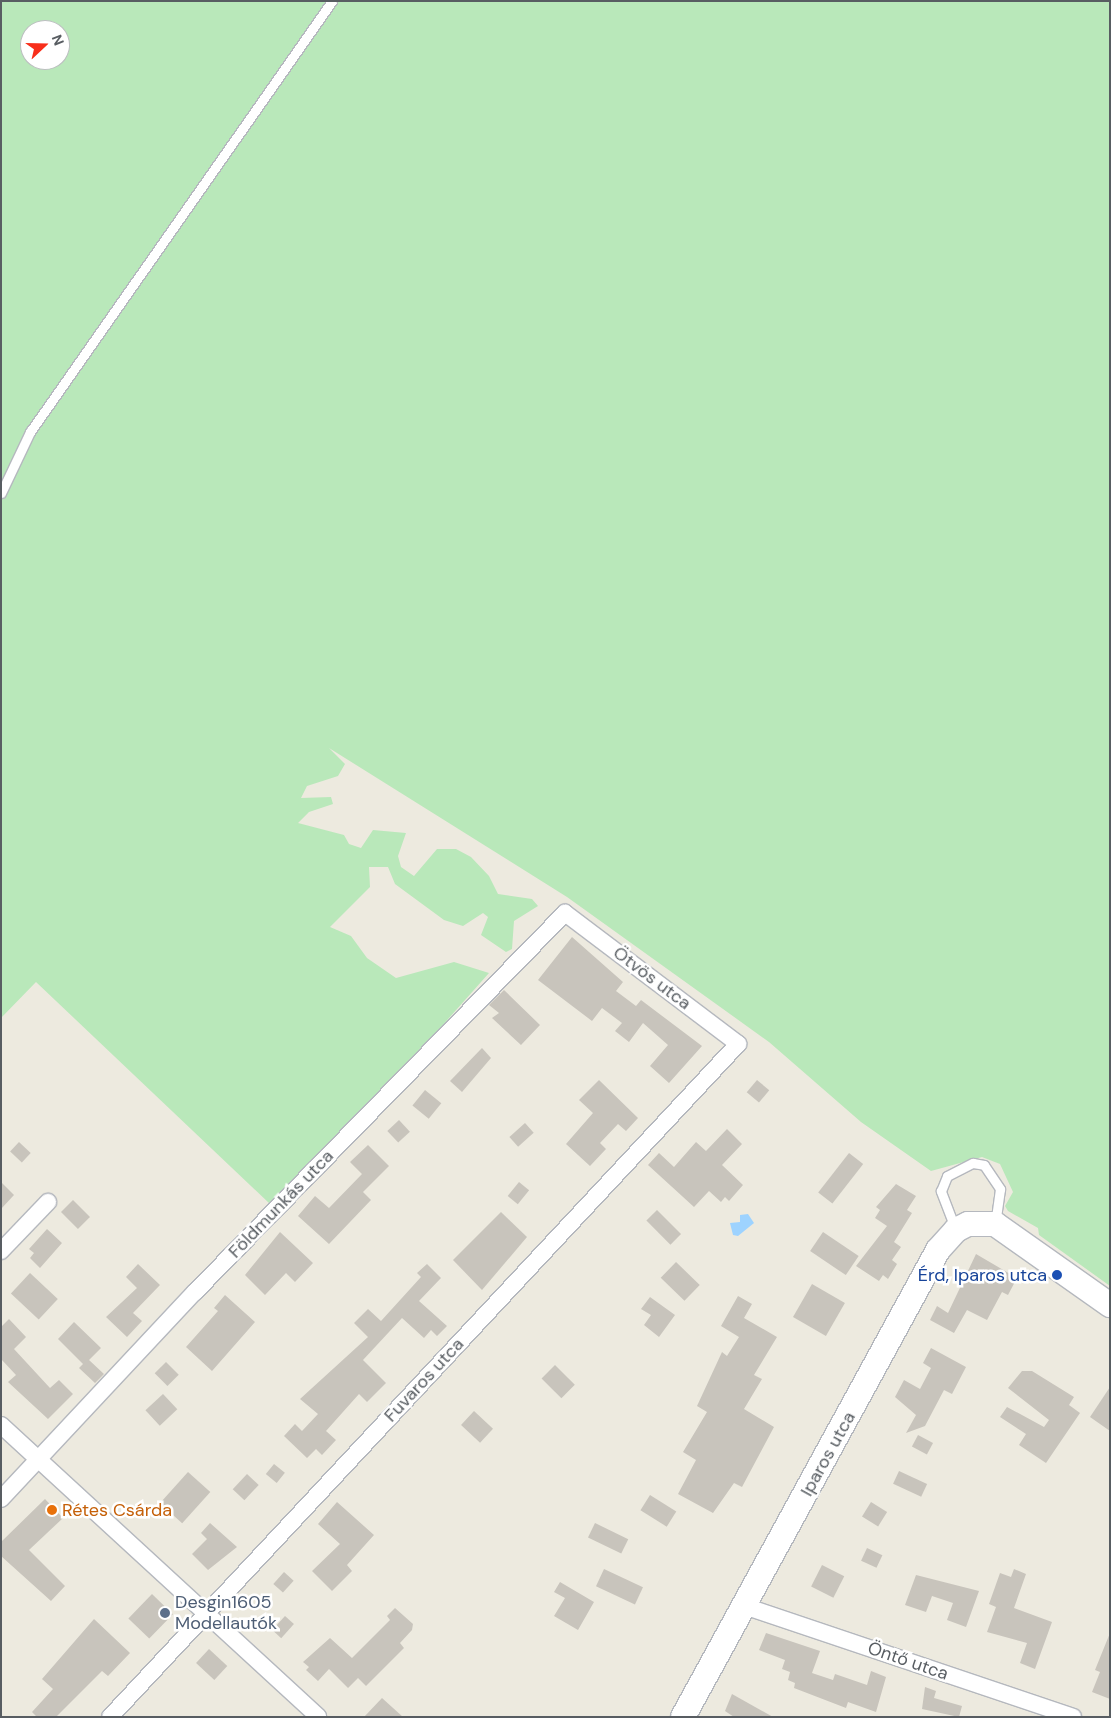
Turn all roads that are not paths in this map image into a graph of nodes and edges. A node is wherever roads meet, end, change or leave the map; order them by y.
1 (332, 1) edge
2 (1, 493) edge
3 (565, 913) joint
4 (738, 1044) joint
5 (48, 1202) dead end
6 (995, 1224) junction
7 (956, 1230) junction
8 (1, 1251) edge
9 (1110, 1305) edge
10 (1, 1425) edge
11 (38, 1460) junction
12 (1, 1499) edge
13 (744, 1606) junction
14 (205, 1615) junction
15 (110, 1717) edge
16 (318, 1717) edge
17 (683, 1717) edge
18 (1073, 1717) edge

1 - 2 lane
3 - 4 street, Ötvös utca
3 - 11 street, Földmunkás utca
4 - 14 street, Fuvaros utca
5 - 8 street
6 - 7 street
6 - 7 lane
6 - 9 street
7 - 13 street, Iparos utca
10 - 11 street
11 - 12 street, Földmunkás utca
11 - 14 street
13 - 17 street, Iparos utca
13 - 18 street, Öntő utca
14 - 15 street, Fuvaros utca
14 - 16 street

